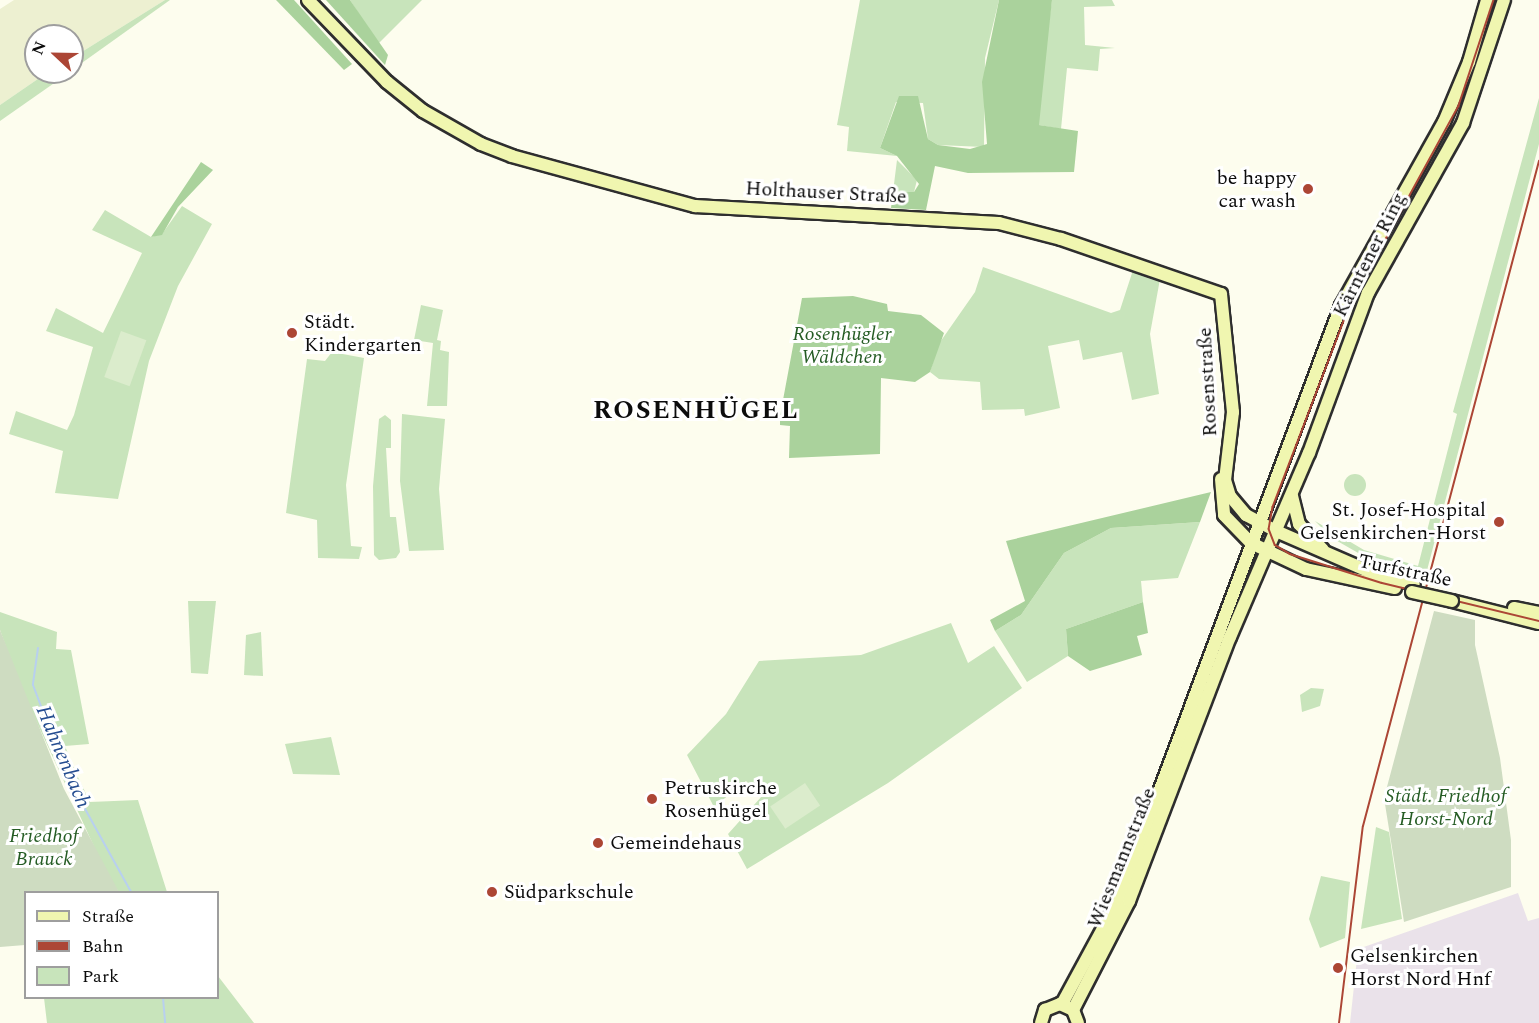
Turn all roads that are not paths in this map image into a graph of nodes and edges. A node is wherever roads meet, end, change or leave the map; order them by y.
1 (309, 0) edge
2 (1487, 0) edge
3 (1504, 0) edge
4 (1221, 294) joint
5 (1226, 467) junction
6 (1292, 496) junction
7 (1258, 522) junction
8 (1276, 531) junction
9 (1251, 543) junction
10 (1323, 550) junction
11 (1266, 552) junction
12 (1413, 588) junction
13 (1539, 613) edge
14 (1523, 614) junction
15 (1539, 623) edge
16 (1180, 749) junction
17 (1062, 1004) junction
18 (1073, 1010) junction
19 (1041, 1023) edge
20 (1078, 1023) edge

1 - 4 main road, Holthauser Straße
2 - 7 main road, Kärntener Ring
3 - 6 main road, Kärntener Ring
4 - 5 main road, Rosenstraße
5 - 7 main road, Rosenstraße
5 - 9 main road, Rosenstraße
6 - 8 main road, Kärntener Ring
6 - 10 main road
7 - 8 main road
7 - 9 main road, Kärntener Ring
8 - 10 main road, Turfstraße
8 - 11 main road, Kärntener Ring
9 - 11 main road
9 - 16 main road, Kärntener Ring
10 - 12 main road, Turfstraße
11 - 12 main road, Turfstraße
11 - 16 main road, Kärntener Ring
12 - 14 main road, Turfstraße, bridge
13 - 14 main road, Turfstraße
14 - 15 main road, Turfstraße
16 - 17 main road, Wiesmannstraße
16 - 18 main road, Wiesmannstraße
17 - 18 main road
17 - 19 main road, Wiesmannstraße
18 - 20 main road

